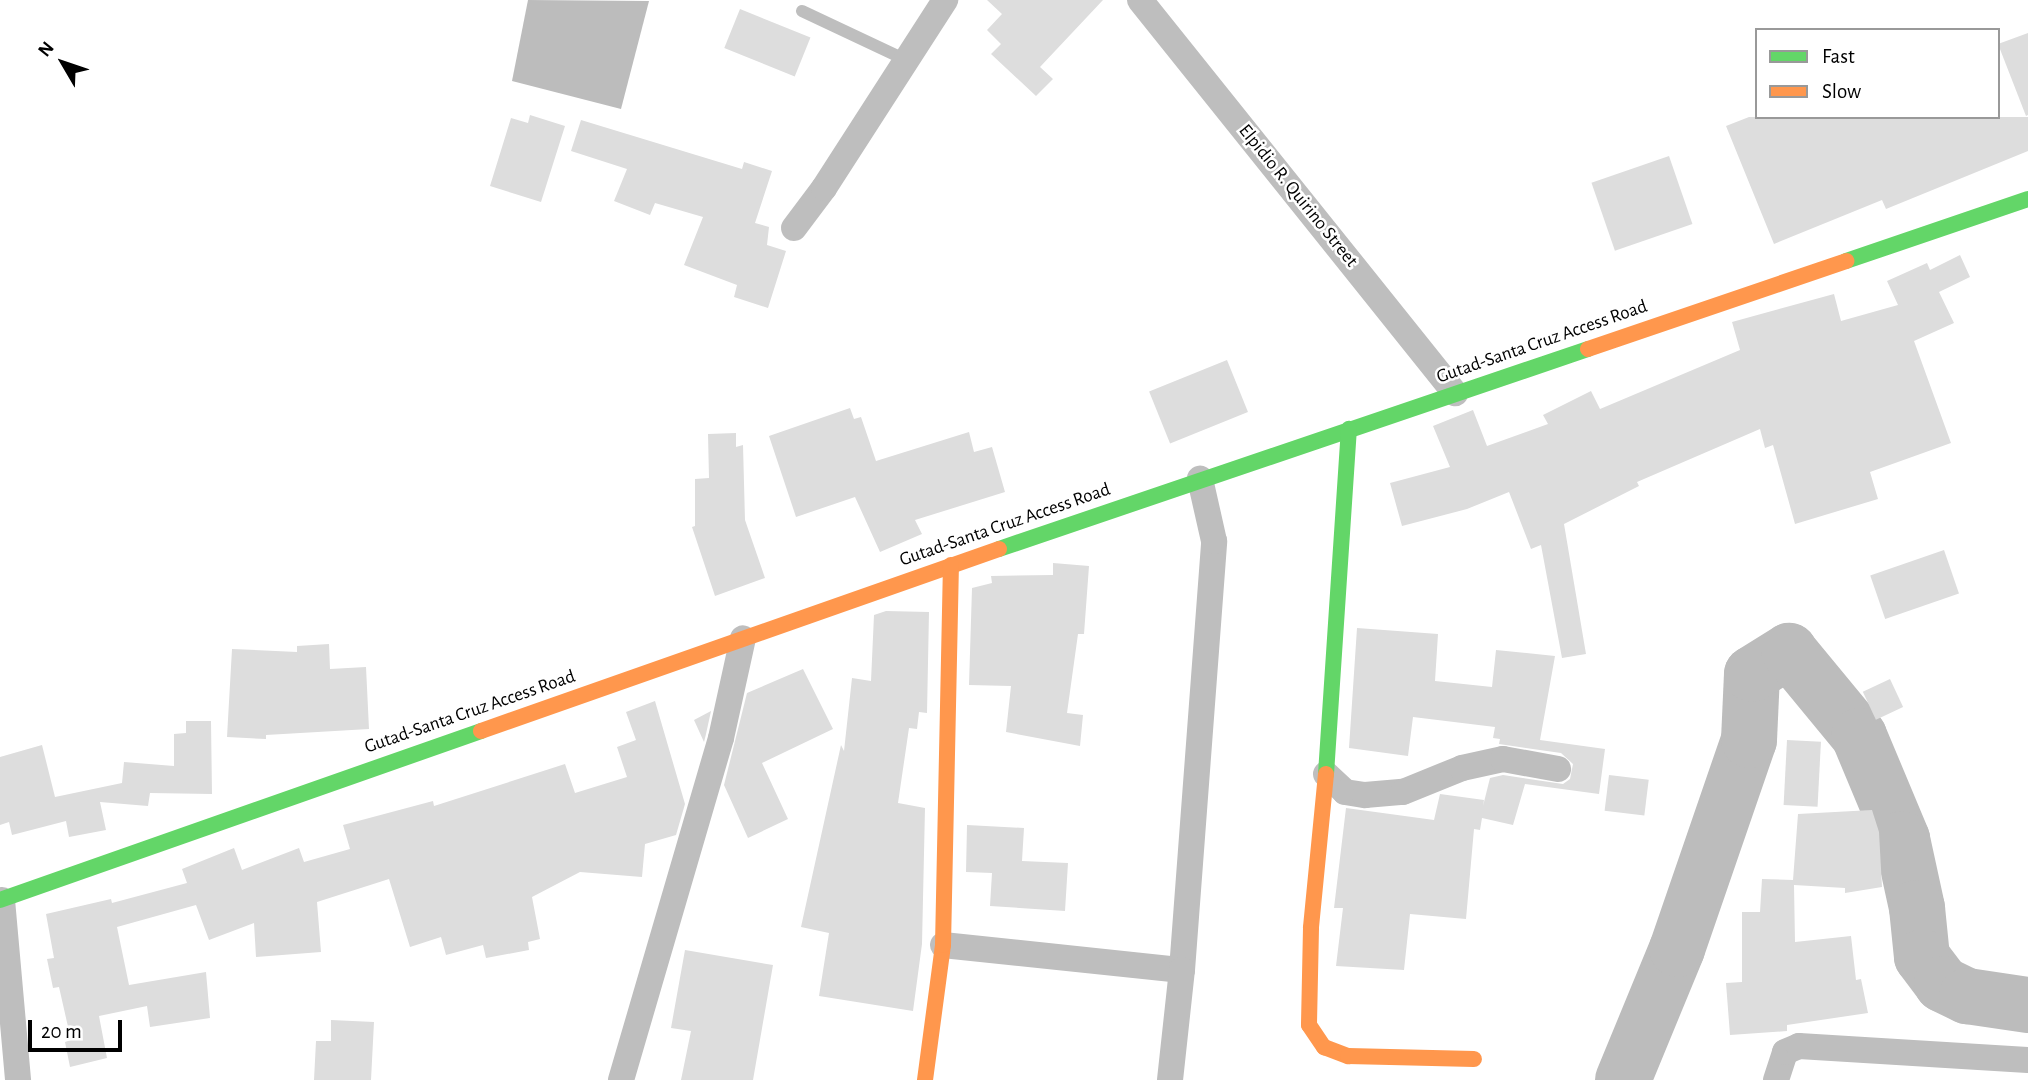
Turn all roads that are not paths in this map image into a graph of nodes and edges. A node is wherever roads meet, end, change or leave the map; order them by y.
1 (945, 0) edge
2 (1140, 0) edge
3 (802, 11) dead end
4 (906, 60) junction
5 (2028, 199) edge
6 (794, 228) dead end
7 (1455, 393) junction
8 (1349, 429) junction
9 (1200, 479) junction
10 (951, 565) junction
11 (743, 638) junction
12 (1558, 769) dead end
13 (1326, 774) junction
14 (1, 900) edge
15 (943, 945) junction
16 (1182, 970) junction
17 (1474, 1059) dead end
18 (2028, 1060) edge
19 (19, 1080) edge
20 (621, 1080) edge
21 (925, 1080) edge
22 (1170, 1080) edge
23 (1776, 1080) edge

1 - 4 street
2 - 7 street, Elpidio R. Quirino Street
3 - 4 lane
4 - 6 street
5 - 7 main road, Gutad-Santa Cruz Access Road
7 - 8 main road, Gutad-Santa Cruz Access Road
8 - 9 main road, Gutad-Santa Cruz Access Road
8 - 13 main road
9 - 10 main road, Gutad-Santa Cruz Access Road
9 - 16 street
10 - 11 main road, Gutad-Santa Cruz Access Road
10 - 15 main road
11 - 14 main road, Gutad-Santa Cruz Access Road
11 - 20 street
12 - 13 street
13 - 17 main road
14 - 19 street
15 - 16 street
15 - 21 main road
16 - 22 street
18 - 23 street

